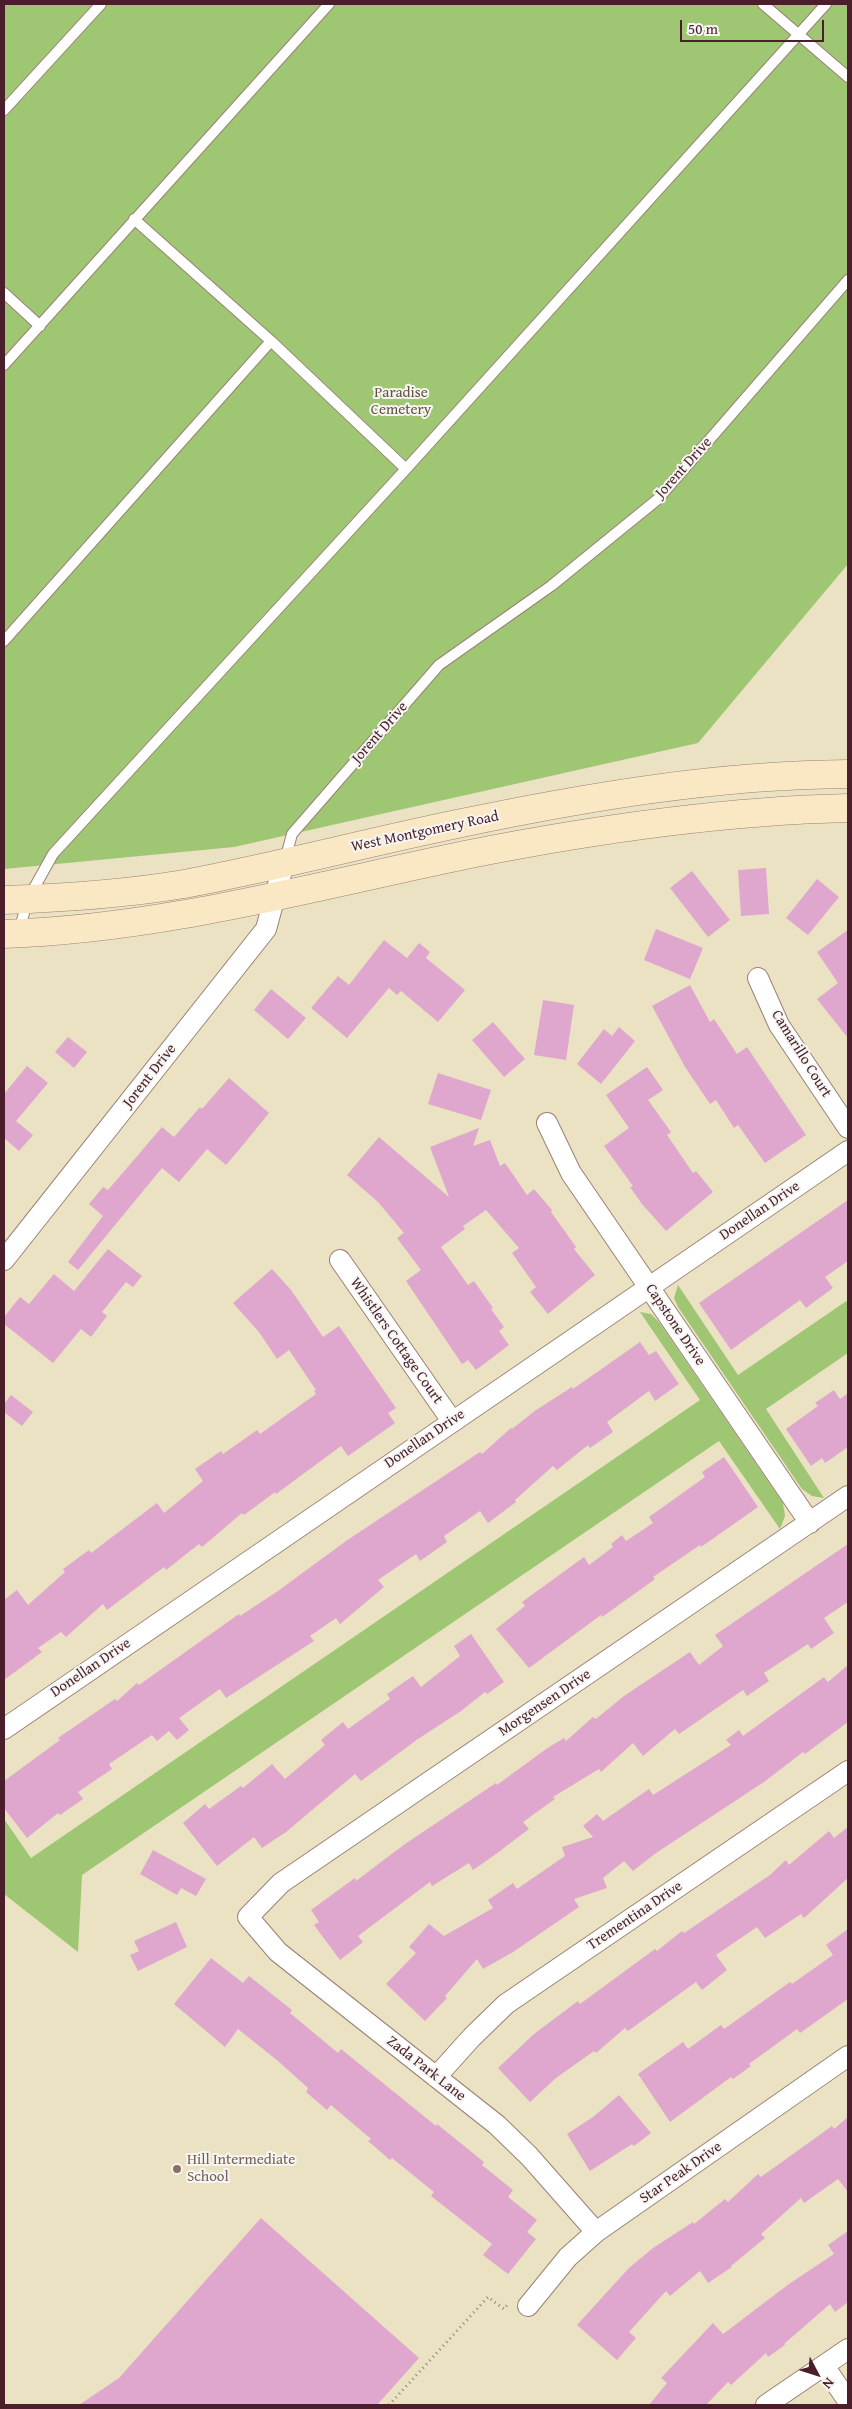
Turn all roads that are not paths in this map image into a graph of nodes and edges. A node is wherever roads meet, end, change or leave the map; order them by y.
1 (101, 4) edge
2 (329, 4) edge
3 (763, 4) edge
4 (826, 4) edge
5 (797, 35) junction
6 (848, 77) edge
7 (4, 110) edge
8 (134, 219) junction
9 (848, 280) edge
10 (4, 293) edge
11 (40, 326) junction
12 (272, 341) junction
13 (4, 365) edge
14 (406, 469) junction
15 (4, 641) edge
16 (848, 774) edge
17 (848, 808) edge
18 (284, 863) junction
19 (274, 898) junction
20 (16, 900) edge
21 (11, 934) edge
22 (758, 978) dead end
23 (547, 1123) dead end
24 (848, 1128) edge
25 (848, 1151) edge
26 (4, 1260) edge
27 (340, 1260) dead end
28 (649, 1286) junction
29 (452, 1421) junction
30 (848, 1496) edge
31 (810, 1523) junction
32 (4, 1729) edge
33 (848, 1771) edge
34 (248, 1916) joint
35 (848, 2056) edge
36 (436, 2077) junction
37 (596, 2232) junction
38 (528, 2306) road end
39 (848, 2350) edge
40 (824, 2366) junction
41 (848, 2401) edge
42 (766, 2405) edge

1 - 7 lane
2 - 8 lane
3 - 5 lane
4 - 5 lane
5 - 6 lane
5 - 14 lane
8 - 11 lane
8 - 12 lane
9 - 18 lane, Jorent Drive
10 - 11 lane
11 - 13 lane
12 - 14 lane
12 - 15 lane
14 - 20 lane
16 - 18 main road, West Montgomery Road
17 - 19 main road, West Montgomery Road
18 - 19 street, Jorent Drive
18 - 20 main road, West Montgomery Road
19 - 21 main road, West Montgomery Road
19 - 26 street, Jorent Drive
20 - 21 lane
22 - 24 street, Camarillo Court
23 - 28 street, Capstone Drive
25 - 28 street, Donellan Drive
27 - 29 street, Whistlers Cottage Court
28 - 29 street, Donellan Drive
28 - 31 street, Capstone Drive
29 - 32 street, Donellan Drive
30 - 31 street, Morgensen Drive
31 - 34 street, Morgensen Drive
33 - 36 street, Trementina Drive
34 - 36 street, Zada Park Lane
35 - 37 street, Star Peak Drive
36 - 37 street, Zada Park Lane
37 - 38 street, Star Peak Drive
39 - 40 street
40 - 41 street
40 - 42 street

